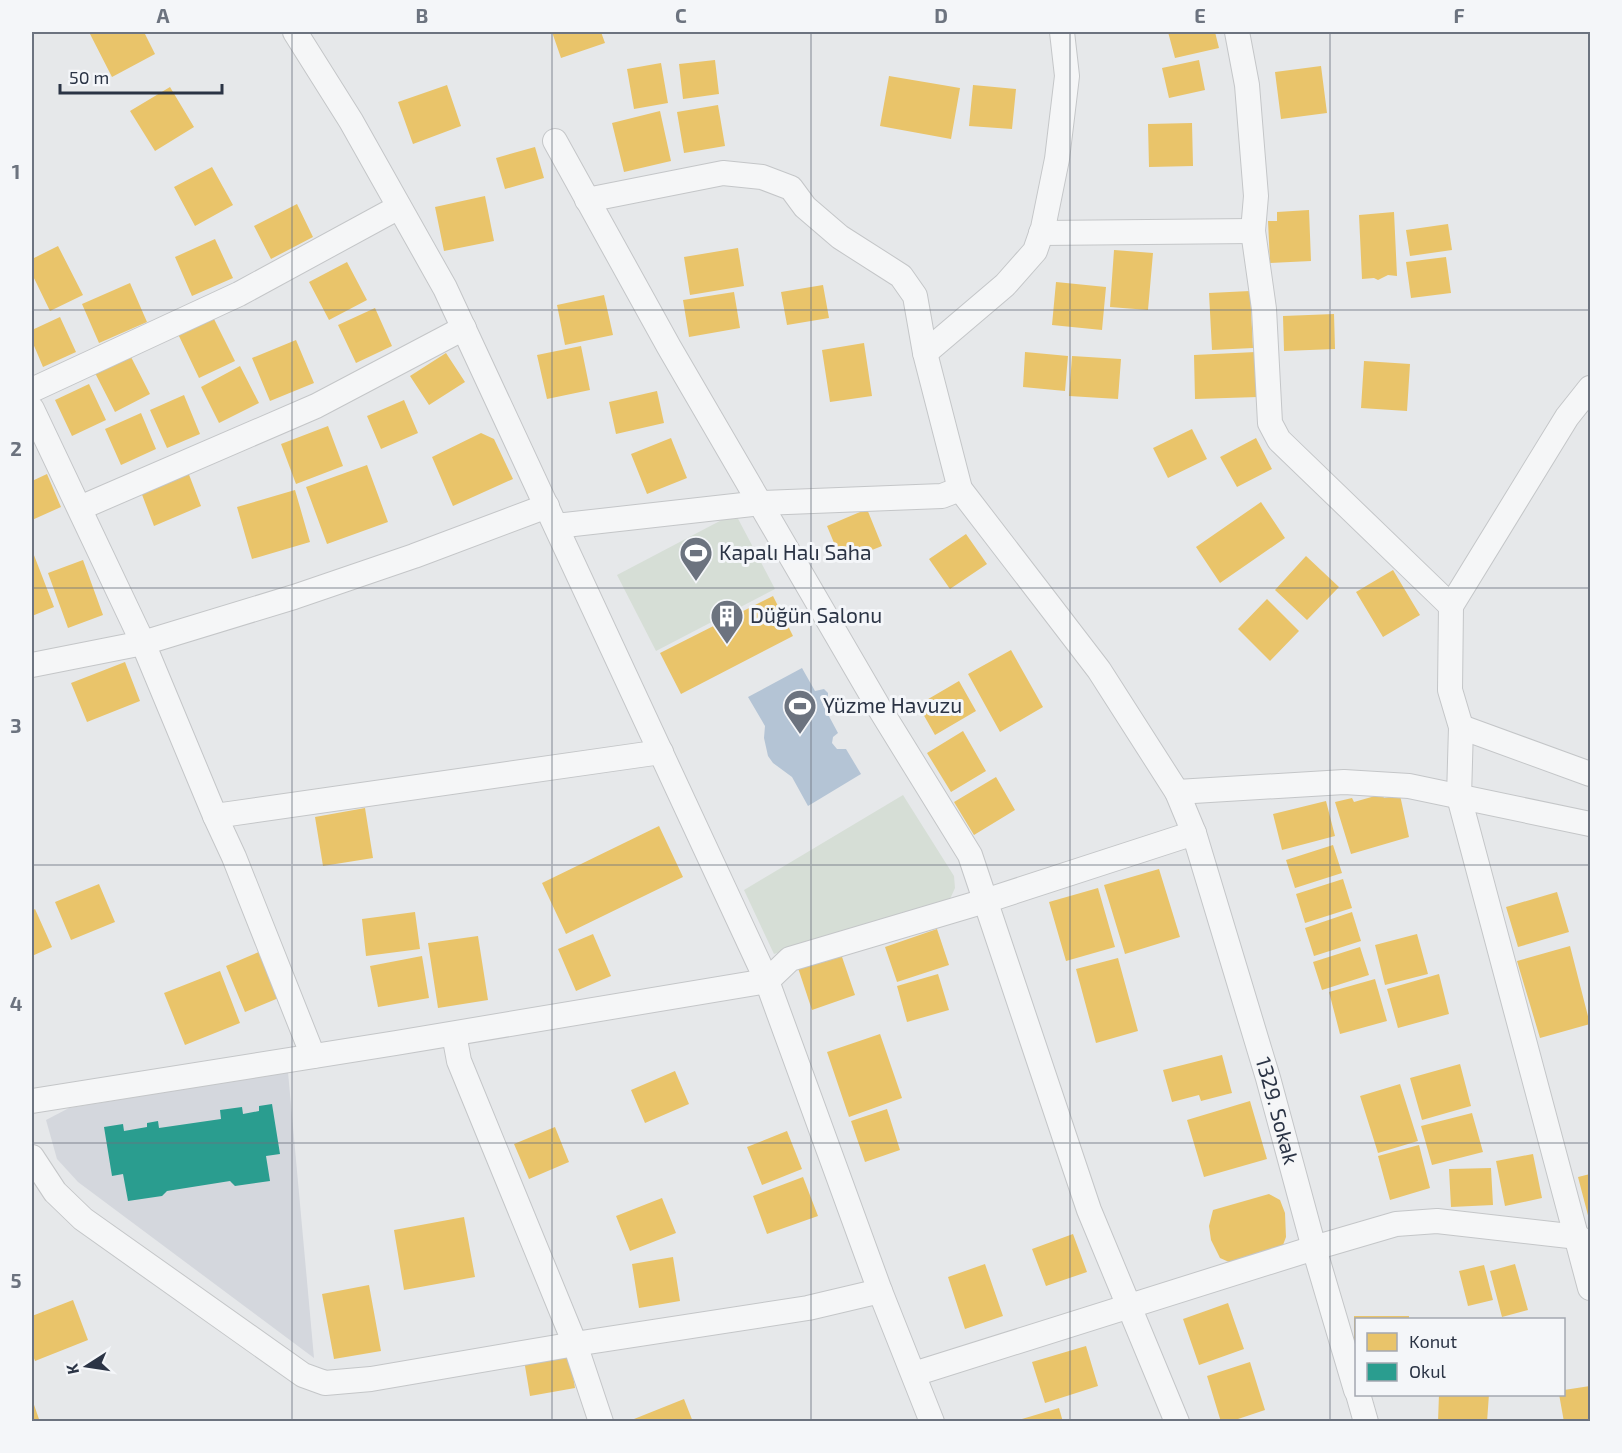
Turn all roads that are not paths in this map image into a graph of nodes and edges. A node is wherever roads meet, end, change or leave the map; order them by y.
1 (295, 32) edge
2 (1062, 32) edge
3 (1237, 32) edge
4 (555, 141) dead end
5 (587, 200) junction
6 (399, 207) junction
7 (1253, 231) junction
8 (1041, 233) junction
9 (464, 328) junction
10 (925, 353) junction
11 (1590, 388) edge
12 (32, 390) edge
13 (32, 409) edge
14 (960, 489) junction
15 (761, 503) junction
16 (80, 508) junction
17 (552, 516) junction
18 (1451, 606) junction
19 (143, 643) junction
20 (32, 665) edge
21 (1461, 727) junction
22 (661, 752) junction
23 (1590, 774) edge
24 (1177, 792) junction
25 (1459, 797) junction
26 (215, 816) junction
27 (1590, 824) edge
28 (1194, 833) junction
29 (985, 901) junction
30 (768, 981) junction
31 (454, 1034) junction
32 (313, 1056) junction
33 (32, 1101) edge
34 (32, 1157) edge
35 (1584, 1241) edge
36 (1314, 1248) junction
37 (1590, 1288) edge
38 (880, 1291) junction
39 (1128, 1308) junction
40 (574, 1344) junction
41 (914, 1374) junction
42 (1355, 1386) edge
43 (1358, 1396) edge
44 (601, 1422) edge
45 (932, 1422) edge
46 (1177, 1422) edge
47 (1366, 1422) edge

1 - 6 street
2 - 8 street
3 - 7 street
4 - 5 street
5 - 10 street
5 - 15 street
6 - 9 street
6 - 12 street
7 - 8 street
7 - 18 street
8 - 10 street
9 - 16 street
9 - 17 street
10 - 14 street
11 - 18 street
13 - 16 street
14 - 15 street
14 - 24 street, 1329. Sokak
15 - 17 street
15 - 29 street
16 - 19 street
17 - 19 street
17 - 22 street
18 - 21 street
19 - 20 street
19 - 26 street
21 - 23 street
21 - 25 street
22 - 26 street
22 - 30 street
24 - 25 street
24 - 28 street, 1329. Sokak
25 - 27 street
25 - 35 street
26 - 32 street
28 - 29 street
28 - 36 street, 1329. Sokak
29 - 30 street
29 - 39 street
30 - 31 street
30 - 38 street
31 - 32 street
31 - 40 street
32 - 33 street
34 - 40 street
35 - 36 street
35 - 37 street
36 - 39 street
36 - 42 street, 1329. Sokak
38 - 40 street
38 - 41 street
39 - 41 street
39 - 46 street
40 - 44 street
41 - 45 street
43 - 47 street, 1329. Sokak

